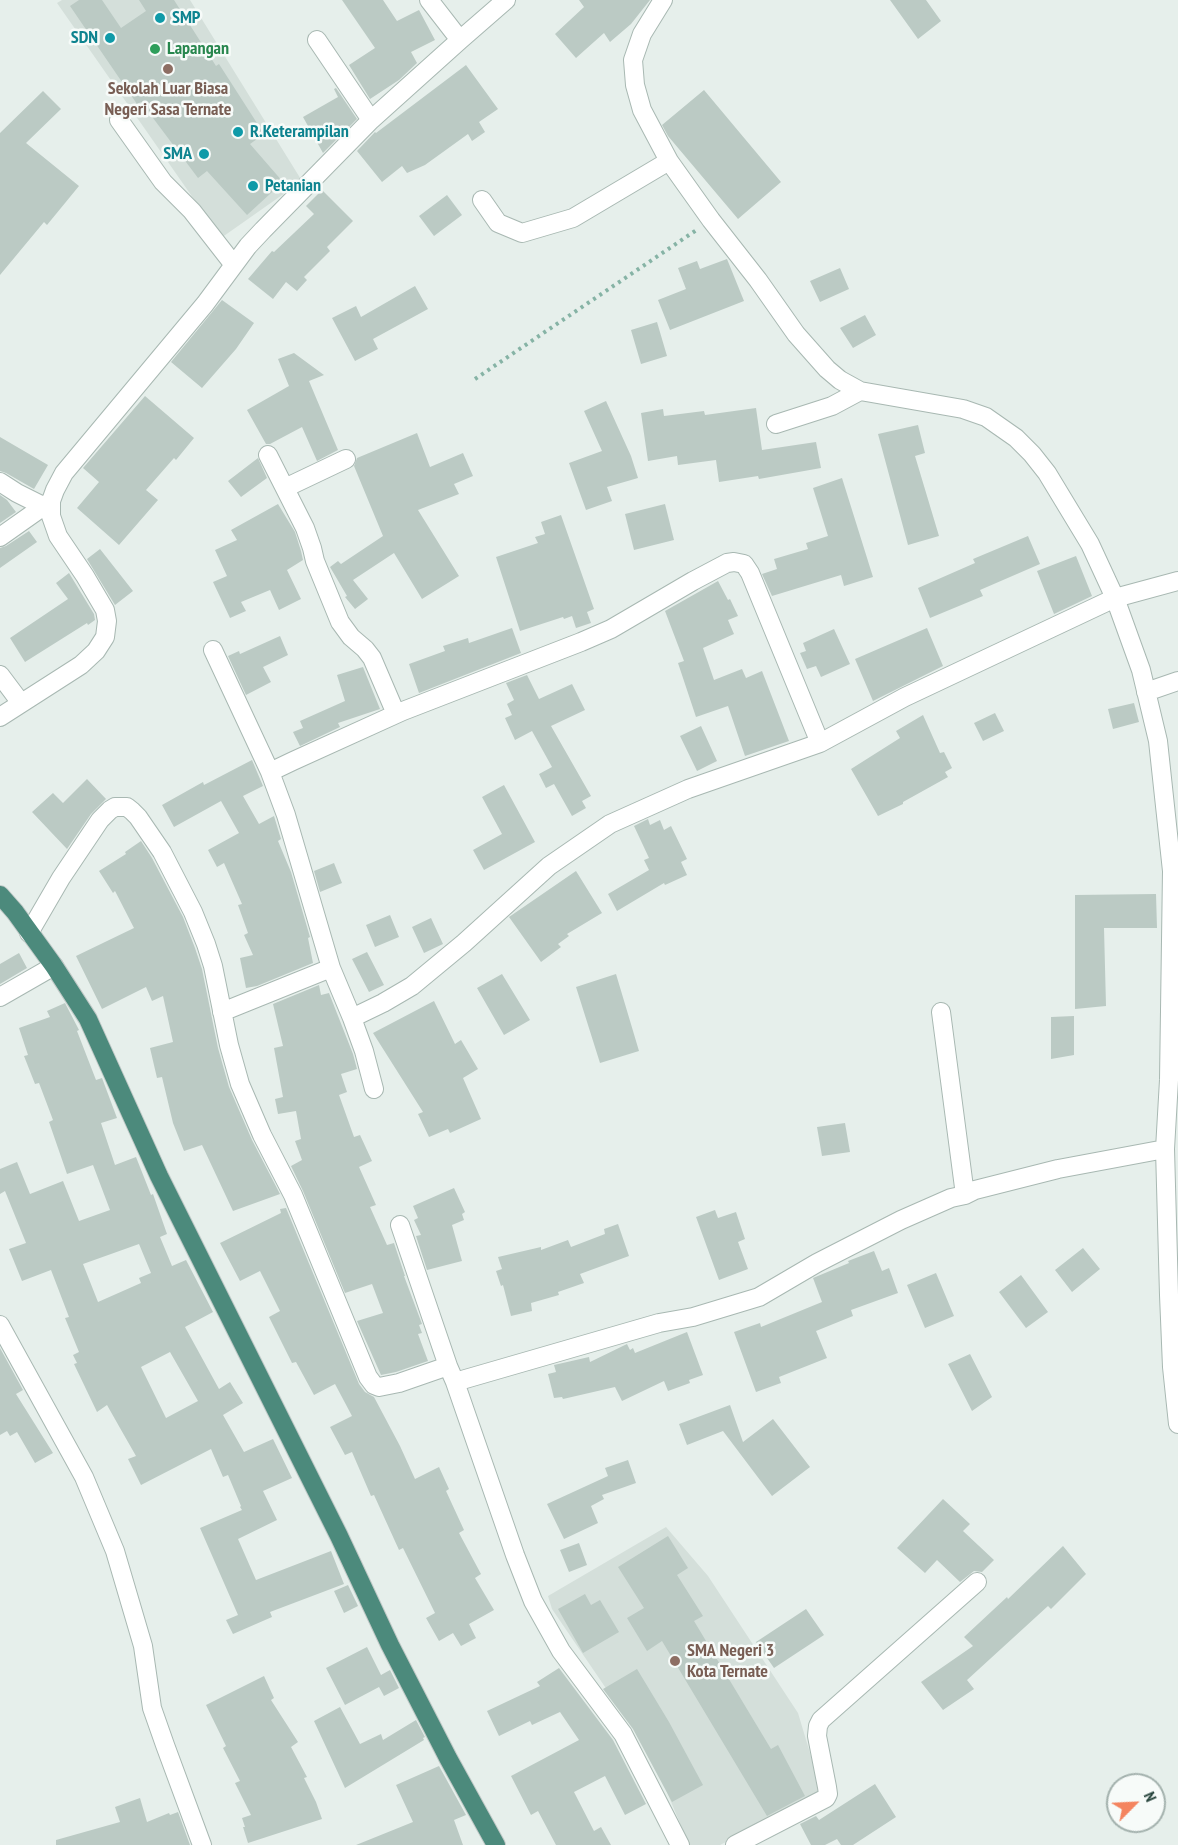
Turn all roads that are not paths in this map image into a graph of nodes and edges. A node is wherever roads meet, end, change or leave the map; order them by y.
1 (429, 0) edge
2 (506, 0) edge
3 (663, 0) edge
4 (316, 40) dead end
5 (460, 40) junction
6 (119, 120) dead end
7 (371, 120) junction
8 (669, 161) junction
9 (482, 200) dead end
10 (234, 265) junction
11 (860, 391) junction
12 (776, 424) dead end
13 (268, 455) dead end
14 (346, 459) dead end
15 (0, 482) edge
16 (285, 488) junction
17 (47, 503) junction
18 (0, 537) edge
19 (1178, 581) edge
20 (1115, 598) junction
21 (213, 650) dead end
22 (0, 675) edge
23 (1178, 681) edge
24 (1146, 692) junction
25 (21, 703) junction
26 (396, 714) junction
27 (0, 717) edge
28 (820, 743) junction
29 (270, 772) junction
30 (0, 895) edge
31 (29, 933) junction
32 (54, 966) junction
33 (331, 968) junction
34 (0, 997) edge
35 (222, 1012) junction
36 (941, 1012) dead end
37 (352, 1018) junction
38 (374, 1089) dead end
39 (1165, 1149) junction
40 (965, 1195) junction
41 (400, 1225) dead end
42 (1173, 1294) edge
43 (0, 1325) edge
44 (451, 1374) junction
45 (1178, 1424) edge
46 (977, 1582) dead end
47 (202, 1845) edge
48 (496, 1845) edge
49 (680, 1845) edge
50 (735, 1845) edge

1 - 5 street
2 - 5 street
3 - 8 street
4 - 7 street
5 - 7 street
6 - 10 street
7 - 10 street
8 - 9 street
8 - 11 street
10 - 17 street
11 - 12 street
11 - 20 street
13 - 16 street
14 - 16 street
15 - 17 street
16 - 26 street
17 - 18 street
17 - 25 street
19 - 20 street
20 - 24 street
20 - 28 street
21 - 29 street
22 - 25 street
23 - 24 street
24 - 39 street
25 - 27 street
26 - 28 street
26 - 29 street
28 - 37 street
29 - 33 street
30 - 31 highway
31 - 32 highway
31 - 35 street
32 - 34 street
32 - 48 highway
33 - 35 street
33 - 37 street
35 - 44 street
36 - 40 street
37 - 38 street
39 - 40 street
39 - 42 street
40 - 44 street
41 - 44 street
42 - 45 street
43 - 47 street
44 - 49 street
46 - 50 street

